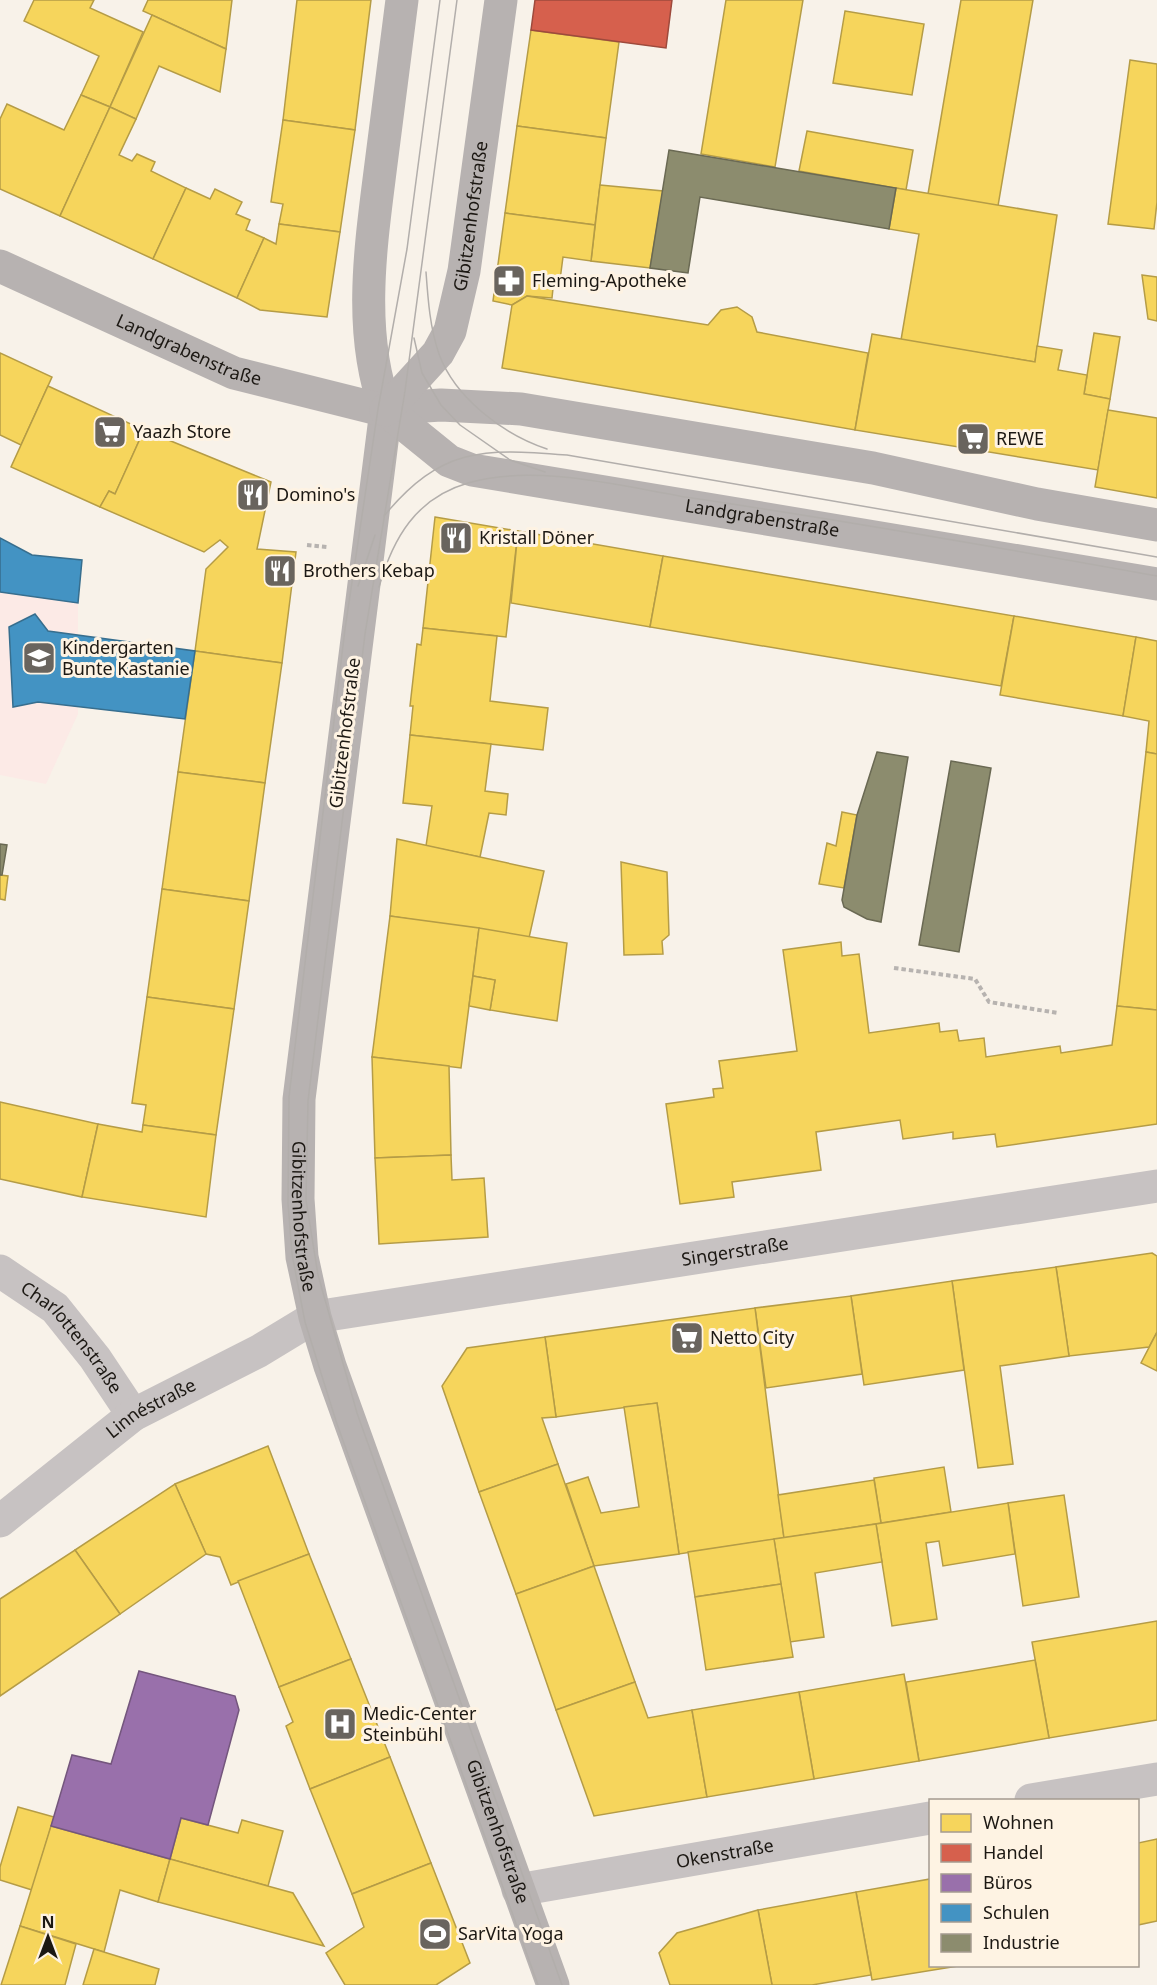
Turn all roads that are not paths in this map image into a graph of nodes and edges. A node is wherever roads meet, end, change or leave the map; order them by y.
1 (402, 0) edge
2 (501, 0) edge
3 (0, 266) edge
4 (386, 410) junction
5 (1157, 525) edge
6 (1157, 584) edge
7 (1157, 1186) edge
8 (0, 1271) edge
9 (315, 1317) junction
10 (133, 1415) junction
11 (0, 1521) edge
12 (1157, 1779) edge
13 (1037, 1799) edge
14 (929, 1818) edge
15 (518, 1890) junction
16 (551, 1984) edge

1 - 4 main road, Gibitzenhofstraße
2 - 4 main road, Gibitzenhofstraße
3 - 4 main road, Landgrabenstraße
4 - 5 main road, Landgrabenstraße
4 - 6 main road, Landgrabenstraße
4 - 9 main road, Gibitzenhofstraße
7 - 9 street, Singerstraße
8 - 10 street, Charlottenstraße
9 - 10 street, Linnéstraße
9 - 15 main road, Gibitzenhofstraße
10 - 11 street, Linnéstraße
12 - 13 street
14 - 15 street, Okenstraße
15 - 16 main road, Gibitzenhofstraße

